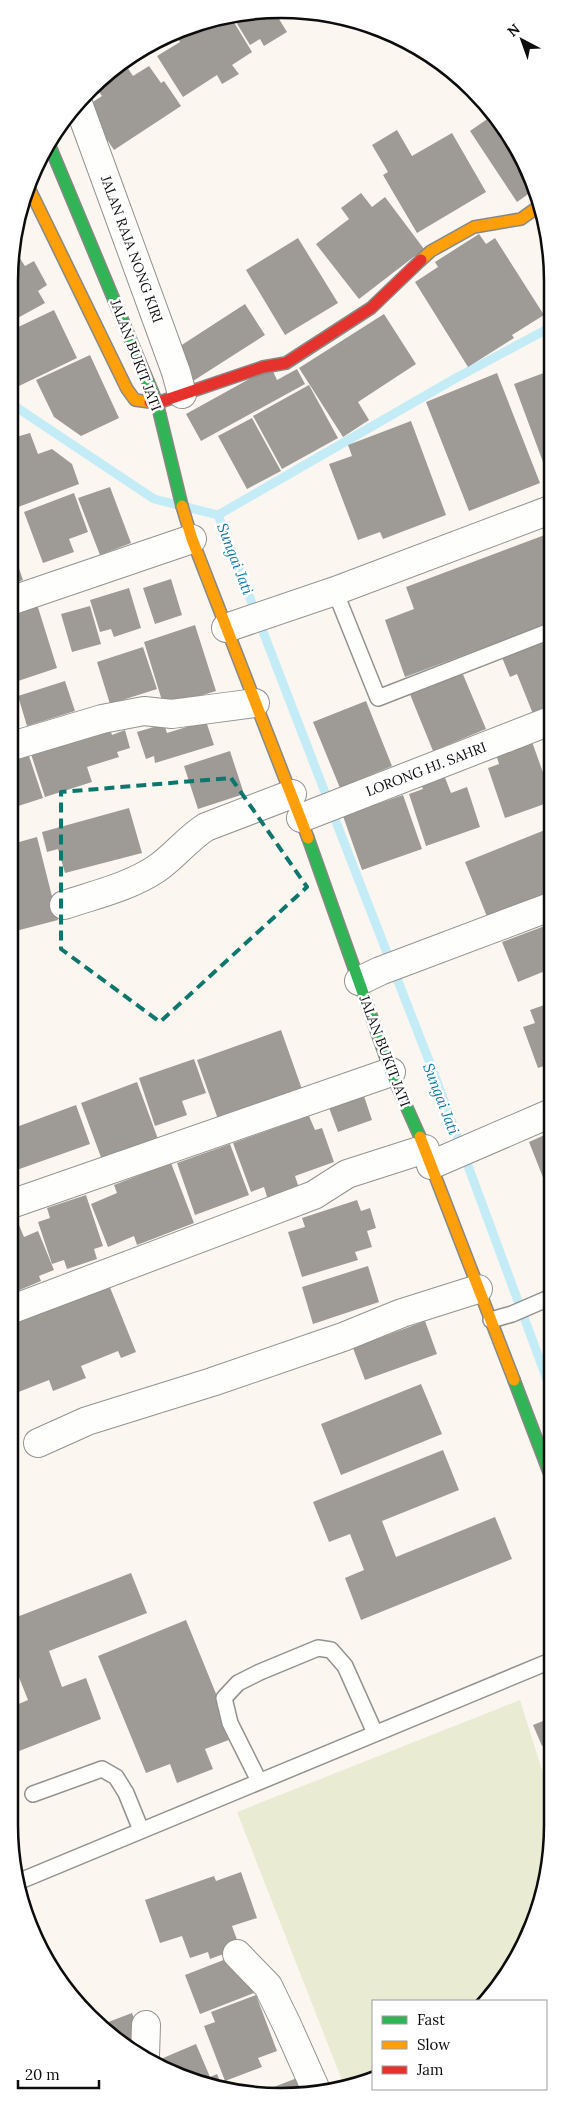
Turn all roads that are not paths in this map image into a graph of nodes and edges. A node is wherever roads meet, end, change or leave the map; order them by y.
1 (81, 110) edge
2 (51, 152) edge
3 (30, 200) edge
4 (535, 209) edge
5 (170, 399) junction
6 (544, 512) edge
7 (190, 533) junction
8 (335, 591) junction
9 (18, 598) edge
10 (237, 624) junction
11 (544, 633) edge
12 (255, 703) junction
13 (544, 722) edge
14 (18, 744) edge
15 (297, 806) junction
16 (64, 905) dead end
17 (544, 909) edge
18 (381, 971) junction
19 (391, 1072) junction
20 (544, 1116) edge
21 (445, 1154) junction
22 (18, 1202) edge
23 (478, 1289) junction
24 (544, 1300) edge
25 (18, 1307) edge
26 (491, 1320) junction
27 (38, 1443) dead end
28 (544, 1453) edge
29 (544, 1664) edge
30 (375, 1733) junction
31 (259, 1781) junction
32 (33, 1794) dead end
33 (141, 1830) junction
34 (24, 1879) edge
35 (238, 1954) dead end
36 (146, 2025) dead end
37 (145, 2050) edge
38 (314, 2085) edge

1 - 5 street, JALAN RAJA NONG KIRI
2 - 5 street, JALAN BUKIT JATI
3 - 5 street
4 - 5 street
5 - 7 street, JALAN BUKIT JATI
6 - 8 street
7 - 9 street
7 - 10 street, JALAN BUKIT JATI
8 - 10 street
8 - 11 lane
10 - 12 street, JALAN BUKIT JATI
12 - 14 street
12 - 15 street, JALAN BUKIT JATI
13 - 15 street, LORONG HJ. SAHRI
15 - 16 street, LORONG HJ. SAHRI
15 - 18 street, JALAN BUKIT JATI
17 - 18 street
18 - 19 street, JALAN BUKIT JATI
19 - 21 street, JALAN BUKIT JATI
19 - 22 street
20 - 21 street
21 - 23 street, JALAN BUKIT JATI
21 - 25 street
23 - 26 street, JALAN BUKIT JATI
23 - 27 street
24 - 26 lane
26 - 28 street, JALAN BUKIT JATI
29 - 30 lane
30 - 31 lane
30 - 31 lane
31 - 33 lane
32 - 33 lane
33 - 34 lane
35 - 38 street
36 - 37 street

